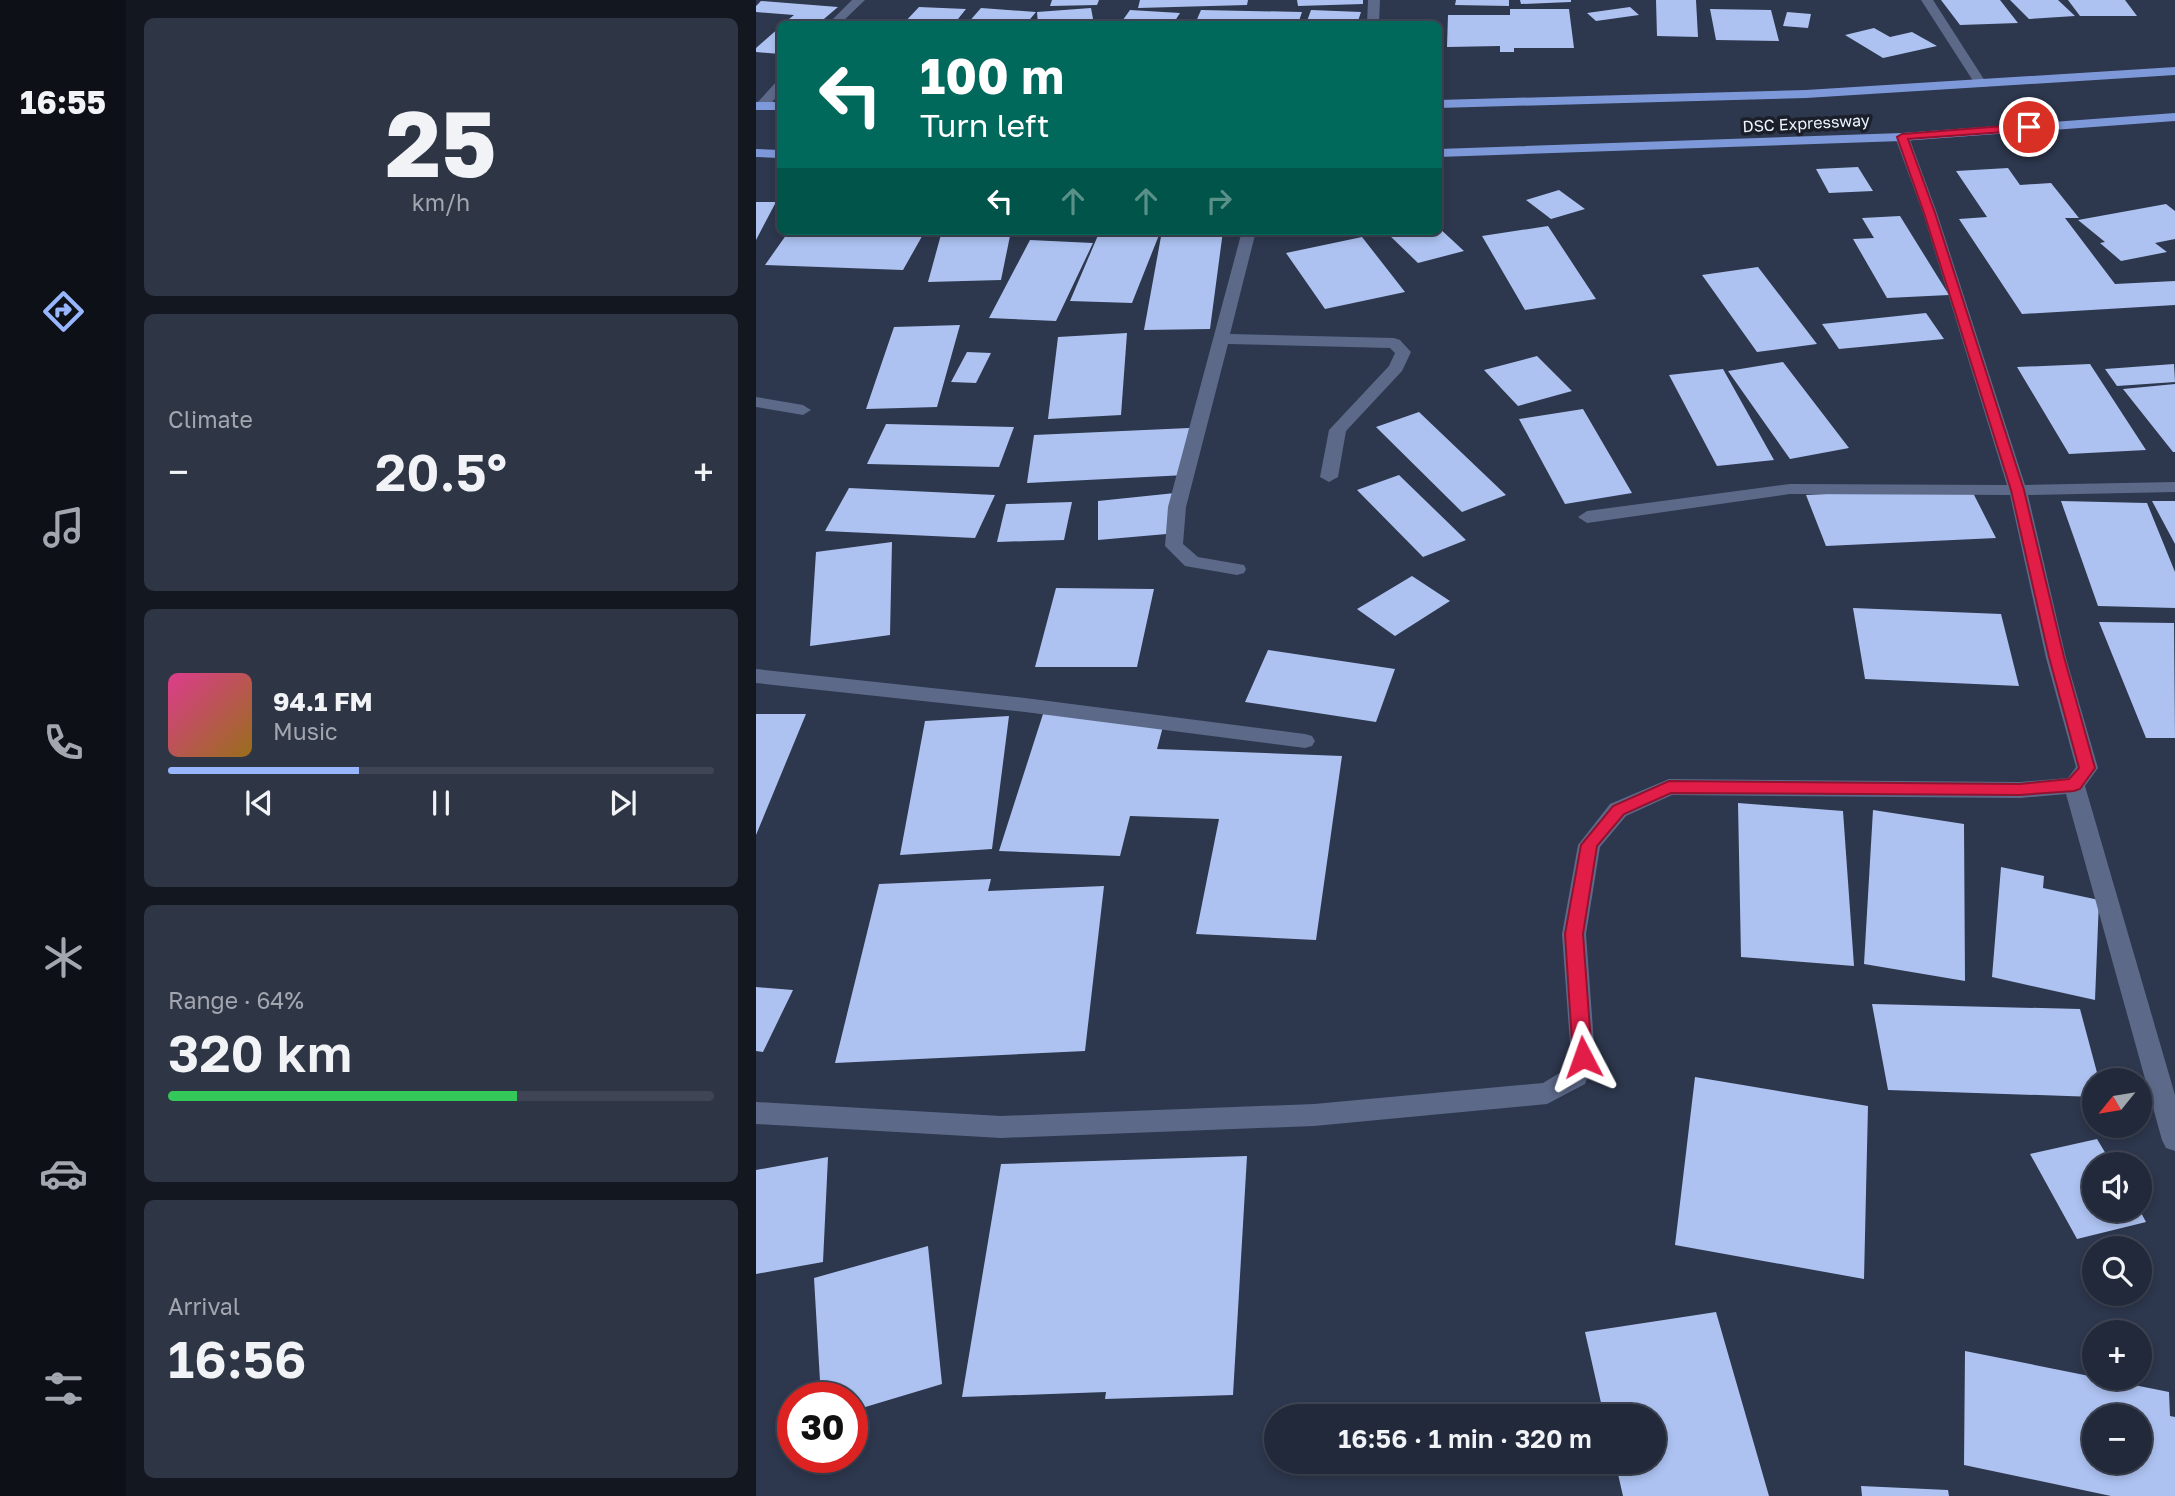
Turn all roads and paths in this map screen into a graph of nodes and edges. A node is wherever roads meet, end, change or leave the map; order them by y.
1 (859, 0) edge
2 (1374, 0) edge
3 (1927, 0) edge
4 (837, 21) edge
5 (1373, 21) edge
6 (2175, 71) edge
7 (1981, 84) junction
8 (777, 88) edge
9 (1442, 104) edge
10 (759, 106) edge
11 (777, 106) edge
12 (2175, 117) edge
13 (1902, 137) junction
14 (756, 153) edge
15 (1442, 153) edge
16 (777, 154) edge
17 (1248, 235) edge
18 (1219, 339) junction
19 (756, 402) edge
20 (803, 410) dead end
21 (1329, 477) dead end
22 (2175, 487) edge
23 (2018, 490) junction
24 (1587, 517) dead end
25 (1237, 569) dead end
26 (756, 676) edge
27 (1305, 741) dead end
28 (2074, 785) junction
29 (756, 1113) edge
30 (2175, 1140) edge

1 - 4 street
2 - 5 street
3 - 7 street
6 - 7 main road, DSC Expressway
7 - 9 main road, DSC Expressway
8 - 10 street
10 - 11 main road
12 - 13 main road, DSC Expressway
13 - 15 main road, DSC Expressway
13 - 23 street
14 - 16 main road
17 - 18 street
18 - 21 street
18 - 25 street
19 - 20 street
22 - 23 street
23 - 24 street
23 - 28 street
26 - 27 street
28 - 29 street
28 - 30 street

